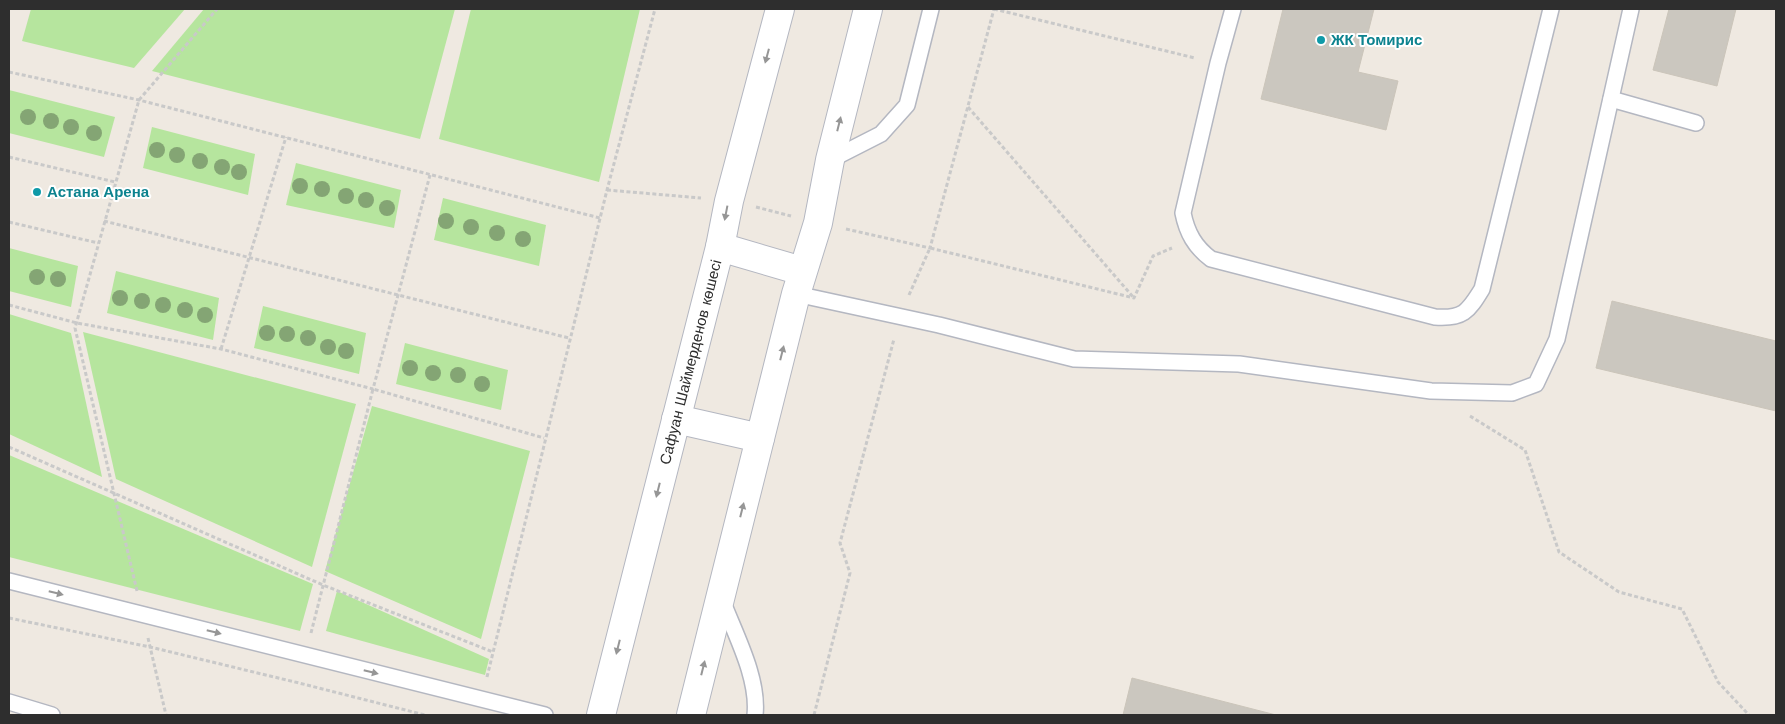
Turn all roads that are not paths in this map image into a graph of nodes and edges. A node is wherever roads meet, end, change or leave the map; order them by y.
1 (780, 9) edge
2 (868, 9) edge
3 (930, 9) edge
4 (1232, 9) edge
5 (1551, 9) edge
6 (1631, 9) edge
7 (1611, 99) junction
8 (1696, 123) dead end
9 (830, 160) junction
10 (720, 247) junction
11 (799, 282) junction
12 (676, 419) junction
13 (760, 438) junction
14 (9, 581) edge
15 (720, 597) junction
16 (9, 702) edge
17 (52, 715) edge
18 (545, 715) edge
19 (601, 715) edge
20 (691, 715) edge
21 (755, 715) edge

1 -> 10 main road, Сафуан Шаймерденов көшесі
9 -> 2 main road
3 - 9 lane
4 - 5 lane
6 - 7 lane
7 - 8 lane
7 - 11 lane
9 - 11 main road
10 - 11 main road
10 - 12 main road, Сафуан Шаймерденов көшесі
13 -> 11 main road
12 - 13 main road
12 -> 19 main road, Сафуан Шаймерденов көшесі
15 -> 13 main road
14 -> 18 lane
20 -> 15 main road
15 - 21 lane
16 - 17 lane

